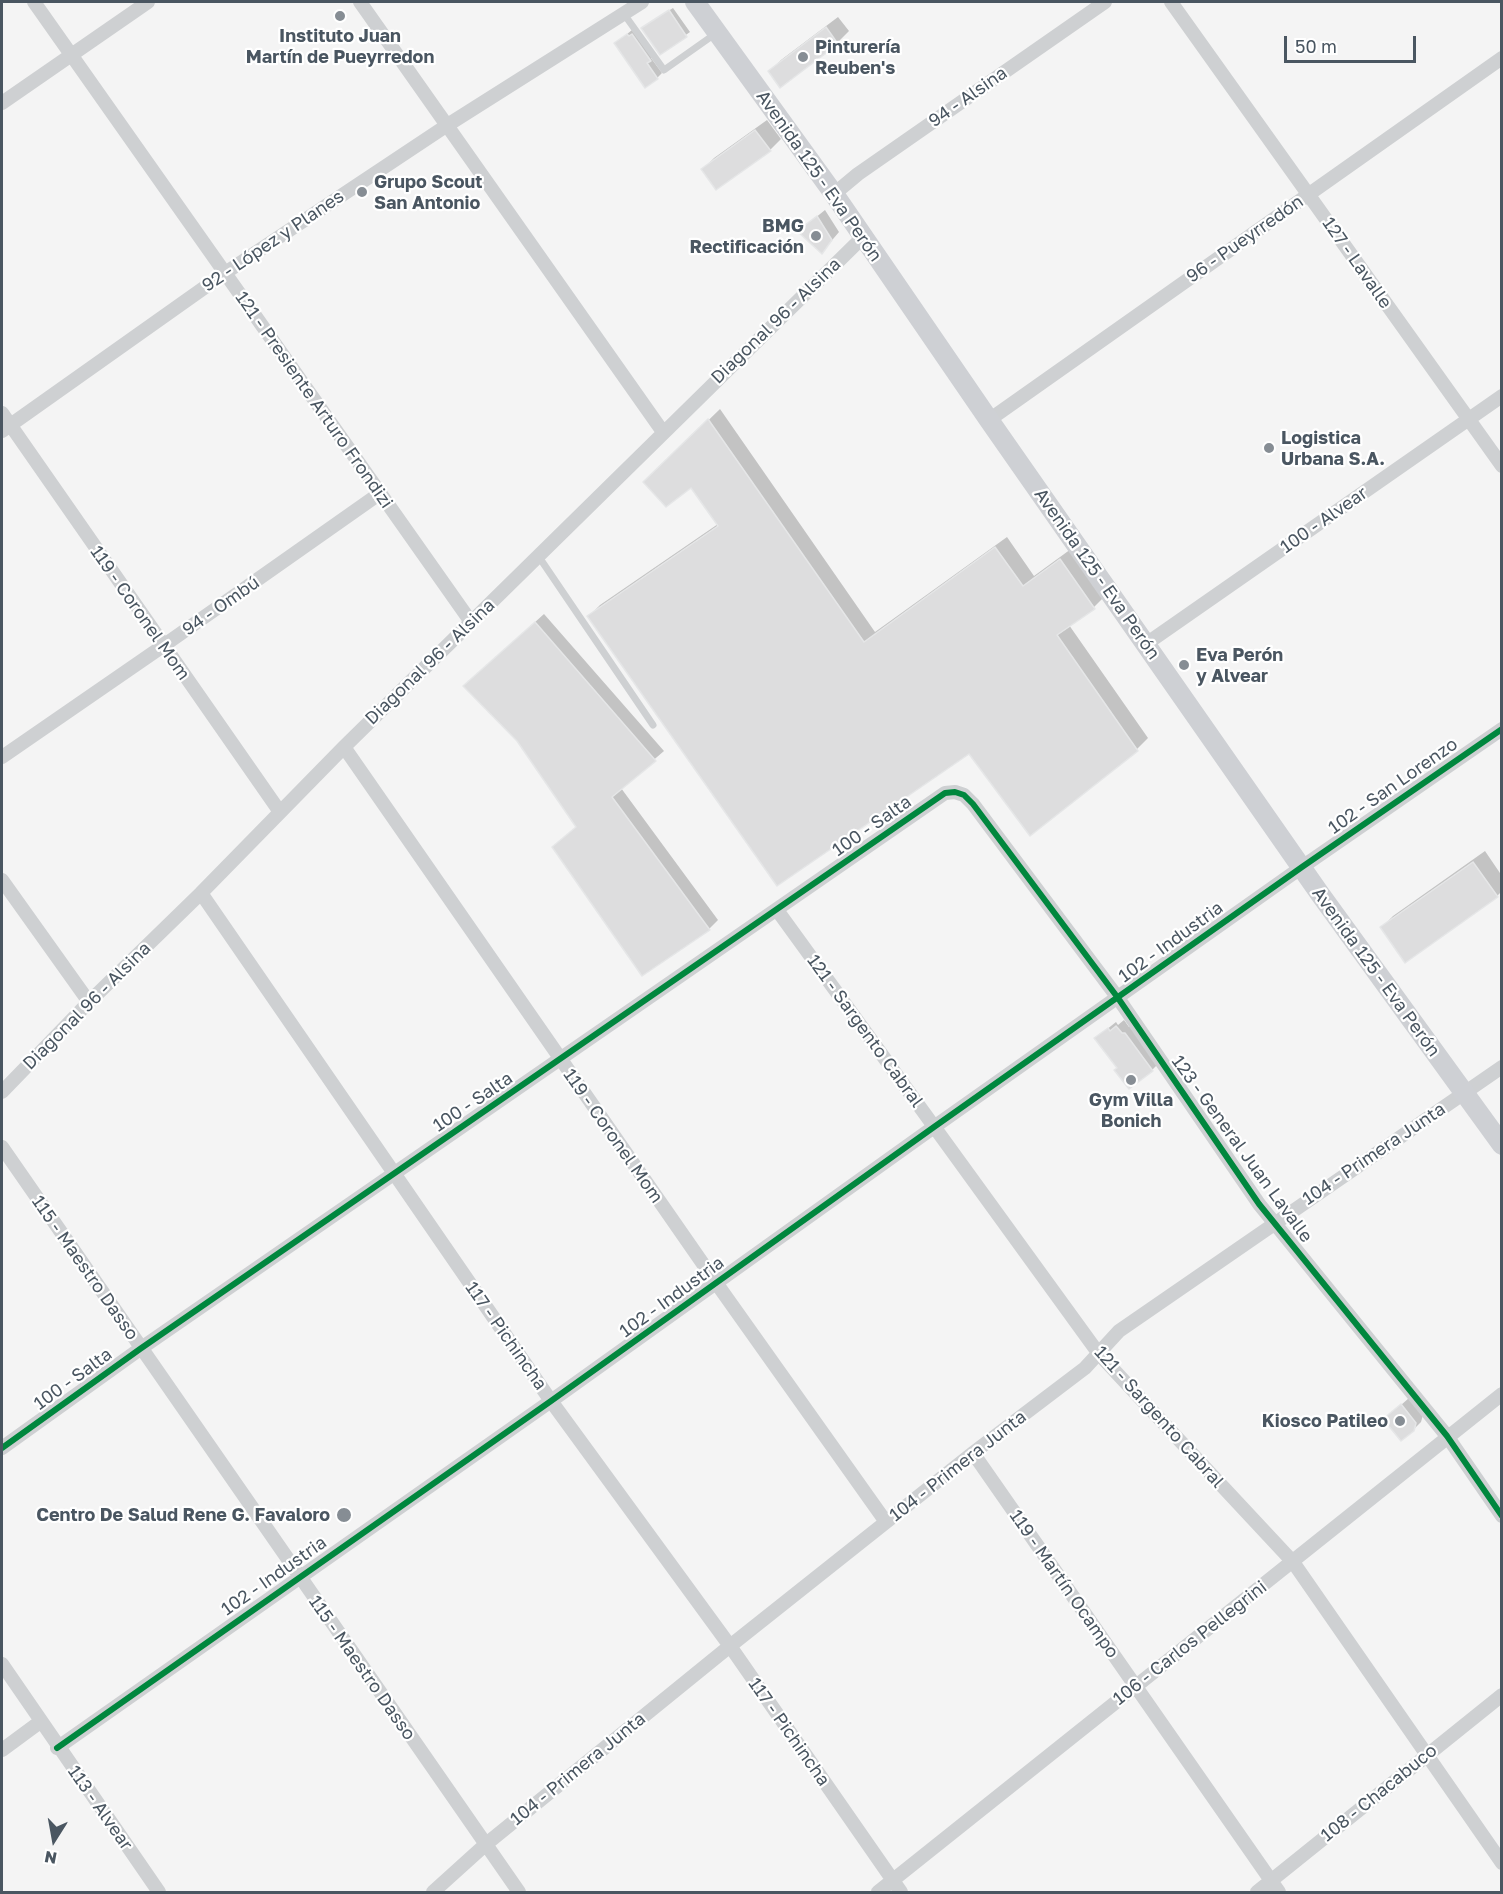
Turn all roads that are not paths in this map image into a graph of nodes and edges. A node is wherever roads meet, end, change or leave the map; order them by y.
1 (34, 2) edge
2 (148, 2) edge
3 (360, 2) edge
4 (642, 2) edge
5 (694, 2) edge
6 (1105, 2) edge
7 (1171, 2) edge
8 (624, 14) junction
9 (716, 33) junction
10 (71, 54) junction
11 (1502, 58) edge
12 (2, 103) edge
13 (446, 126) junction
14 (834, 194) junction
15 (1309, 194) junction
16 (863, 237) junction
17 (225, 273) junction
18 (1502, 396) edge
19 (989, 420) junction
20 (1468, 420) junction
21 (4, 423) edge
22 (663, 432) junction
23 (1502, 466) edge
24 (380, 494) junction
25 (539, 557) junction
26 (471, 622) junction
27 (1146, 644) junction
28 (163, 646) junction
29 (653, 725) dead end
30 (1502, 729) edge
31 (344, 747) junction
32 (2, 756) edge
33 (964, 795) joint
34 (280, 812) junction
35 (1302, 867) junction
36 (2, 880) edge
37 (201, 893) junction
38 (777, 910) junction
39 (1118, 998) junction
40 (89, 1002) junction
41 (561, 1060) junction
42 (1502, 1067) edge
43 (2, 1092) edge
44 (1463, 1094) junction
45 (934, 1127) junction
46 (1502, 1145) edge
47 (2, 1147) edge
48 (394, 1174) junction
49 (1274, 1223) junction
50 (717, 1284) junction
51 (140, 1349) junction
52 (1099, 1354) junction
53 (1502, 1394) edge
54 (551, 1401) junction
55 (1447, 1436) junction
56 (2, 1448) edge
57 (973, 1453) junction
58 (1502, 1516) edge
59 (886, 1522) junction
60 (1293, 1562) junction
61 (299, 1576) junction
62 (729, 1646) junction
63 (2, 1664) edge
64 (1135, 1685) junction
65 (1502, 1695) edge
66 (40, 1722) junction
67 (57, 1748) junction
68 (2, 1750) edge
69 (1426, 1755) junction
70 (485, 1845) junction
71 (1502, 1863) edge
72 (896, 1887) edge
73 (1276, 1887) edge
74 (159, 1893) edge
75 (433, 1893) edge
76 (519, 1893) edge
77 (878, 1893) edge
78 (1257, 1893) edge

1 - 10 street, 121 - Presiente Arturo Frondizi
2 - 10 street
3 - 13 street
4 - 8 street, 92 - López y Planes
5 - 9 main road, Avenida 125 - Eva Perón
6 - 14 street, 94 - Alsina
7 - 15 street, 127 - Lavalle
8 - 9 lane
8 - 13 street, 92 - López y Planes
9 - 14 main road, Avenida 125 - Eva Perón
10 - 12 street
10 - 17 street, 121 - Presiente Arturo Frondizi
11 - 15 street, 96 - Pueyrredón
13 - 17 street, 92 - López y Planes
13 - 22 street
14 - 16 main road, Avenida 125 - Eva Perón
15 - 19 street, 96 - Pueyrredón
15 - 20 street, 127 - Lavalle
16 - 19 main road, Avenida 125 - Eva Perón
16 - 22 street, Diagonal 96 - Alsina
17 - 21 street, 92 - López y Planes
17 - 24 street, 121 - Presiente Arturo Frondizi
18 - 20 street, 100 - Alvear
19 - 27 main road, Avenida 125 - Eva Perón
20 - 23 street, 127 - Lavalle
20 - 27 street, 100 - Alvear
21 - 28 street, 119 - Coronel Mom
22 - 25 street, Diagonal 96 - Alsina
24 - 26 street, 121 - Presiente Arturo Frondizi
24 - 28 street, 94 - Ombú
25 - 26 street, Diagonal 96 - Alsina
25 - 29 lane
26 - 31 street, Diagonal 96 - Alsina
27 - 35 main road, Avenida 125 - Eva Perón
28 - 32 street, 94 - Ombú
28 - 34 street, 119 - Coronel Mom
30 - 35 street, 102 - San Lorenzo
31 - 34 street, Diagonal 96 - Alsina
31 - 41 street, 119 - Coronel Mom
33 - 38 street, 100 - Salta
33 - 39 street, 123 - General Juan Lavalle
34 - 37 street, Diagonal 96 - Alsina
35 - 39 street, 102 - Industria
35 - 44 main road, Avenida 125 - Eva Perón
36 - 40 street
37 - 40 street, Diagonal 96 - Alsina
37 - 48 street, 117 - Pichincha
38 - 41 street, 100 - Salta
38 - 45 street, 121 - Sargento Cabral
39 - 45 street, 102 - Industria
39 - 49 street, 123 - General Juan Lavalle
40 - 43 street, Diagonal 96 - Alsina
41 - 48 street, 100 - Salta
41 - 50 street, 119 - Coronel Mom
42 - 44 street, 104 - Primera Junta
44 - 46 main road, Avenida 125 - Eva Perón
44 - 49 street, 104 - Primera Junta
45 - 50 street, 102 - Industria
45 - 52 street, 121 - Sargento Cabral
47 - 51 street, 115 - Maestro Dasso
48 - 51 street, 100 - Salta
48 - 54 street, 117 - Pichincha
49 - 52 street, 104 - Primera Junta
49 - 55 street, 123 - General Juan Lavalle
50 - 54 street, 102 - Industria
50 - 59 street, 119 - Coronel Mom
51 - 56 street, 100 - Salta
51 - 61 street, 115 - Maestro Dasso
52 - 57 street, 104 - Primera Junta
52 - 60 street, 121 - Sargento Cabral
53 - 55 street, 106 - Carlos Pellegrini
54 - 61 street, 102 - Industria
54 - 62 street, 117 - Pichincha
55 - 58 street, 123 - General Juan Lavalle
55 - 60 street, 106 - Carlos Pellegrini
57 - 59 street, 104 - Primera Junta
57 - 64 street, 119 - Martín Ocampo
59 - 62 street, 104 - Primera Junta
60 - 64 street, 106 - Carlos Pellegrini
60 - 69 street, 121 - Sargento Cabral
61 - 67 street, 102 - Industria
61 - 70 street, 115 - Maestro Dasso
62 - 70 street, 104 - Primera Junta
62 - 72 street, 117 - Pichincha
63 - 66 street, 113 - Alvear
64 - 72 street, 106 - Carlos Pellegrini
64 - 73 street, 119 - Martín Ocampo
65 - 69 street, 108 - Chacabuco
66 - 67 street, 113 - Alvear
66 - 68 street
67 - 74 street, 113 - Alvear
69 - 71 street, 121 - Sargento Cabral
69 - 73 street, 108 - Chacabuco
70 - 75 street, 104 - Primera Junta
70 - 76 street, 115 - Maestro Dasso
72 - 77 street, 106 - Carlos Pellegrini
73 - 78 street, 108 - Chacabuco

